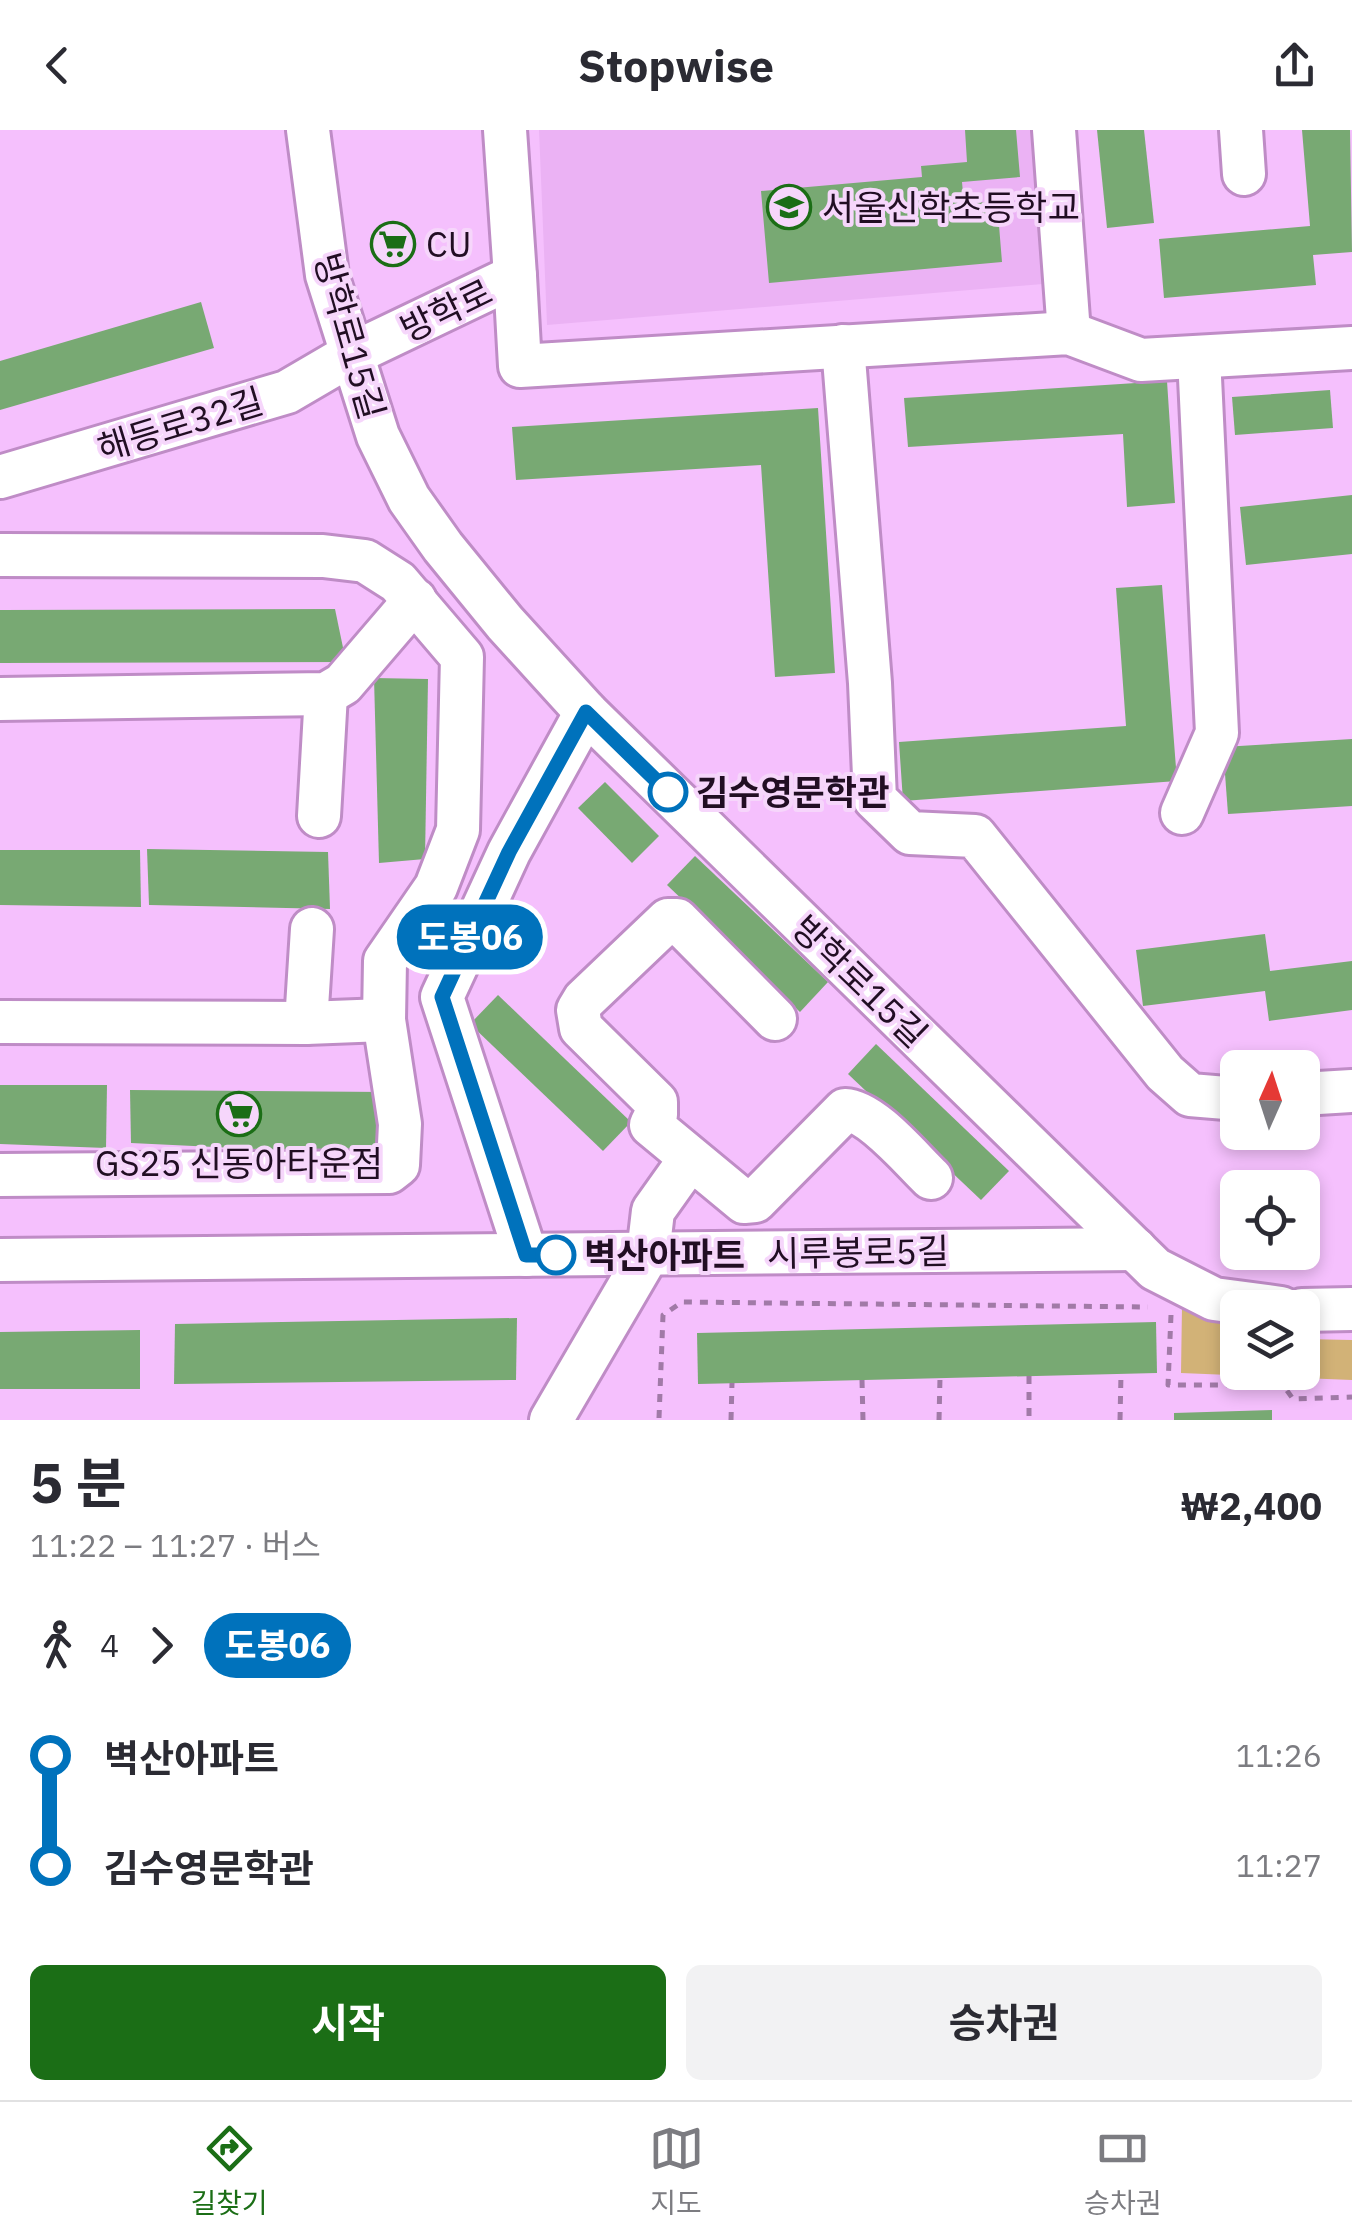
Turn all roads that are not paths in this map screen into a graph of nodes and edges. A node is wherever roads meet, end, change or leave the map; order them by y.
1 (308, 130) edge
2 (505, 130) edge
3 (1054, 130) edge
4 (1241, 130) edge
5 (1244, 174) dead end
6 (515, 276) junction
7 (1068, 332) junction
8 (843, 346) junction
9 (1352, 348) edge
10 (352, 354) junction
11 (1199, 356) junction
12 (0, 478) edge
13 (443, 546) junction
14 (0, 555) edge
15 (407, 591) junction
16 (326, 694) junction
17 (0, 698) edge
18 (586, 712) junction
19 (1182, 814) dead end
20 (319, 816) dead end
21 (312, 928) dead end
22 (442, 997) junction
23 (383, 1006) junction
24 (775, 1019) dead end
25 (0, 1022) edge
26 (306, 1023) junction
27 (1352, 1091) edge
28 (1320, 1093) edge
29 (1220, 1098) edge
30 (690, 1159) junction
31 (0, 1176) edge
32 (931, 1178) dead end
33 (1135, 1250) junction
34 (648, 1254) junction
35 (526, 1255) junction
36 (0, 1260) edge
37 (1220, 1300) edge
38 (1320, 1310) edge
39 (1352, 1310) edge
40 (551, 1420) edge

1 - 10 street, 방학로15길
2 - 6 street, 방학로
3 - 7 street
4 - 5 street
6 - 8 street
6 - 10 street, 방학로
7 - 8 street
7 - 11 street
8 - 29 street
9 - 11 street
10 - 12 street, 해등로32길
10 - 13 street, 방학로15길
11 - 19 street
13 - 15 street
13 - 18 street, 방학로15길
14 - 15 street
15 - 16 street
15 - 23 street
16 - 17 street
16 - 20 street
18 - 22 street
18 - 33 street, 방학로15길
21 - 26 street
22 - 23 street
22 - 35 street
23 - 26 street
23 - 31 street
24 - 30 street
25 - 26 street
27 - 28 street
30 - 32 street
30 - 34 street
33 - 34 street, 시루봉로5길
33 - 37 street
34 - 35 street, 시루봉로5길
34 - 40 street
35 - 36 street, 시루봉로5길
38 - 39 street

